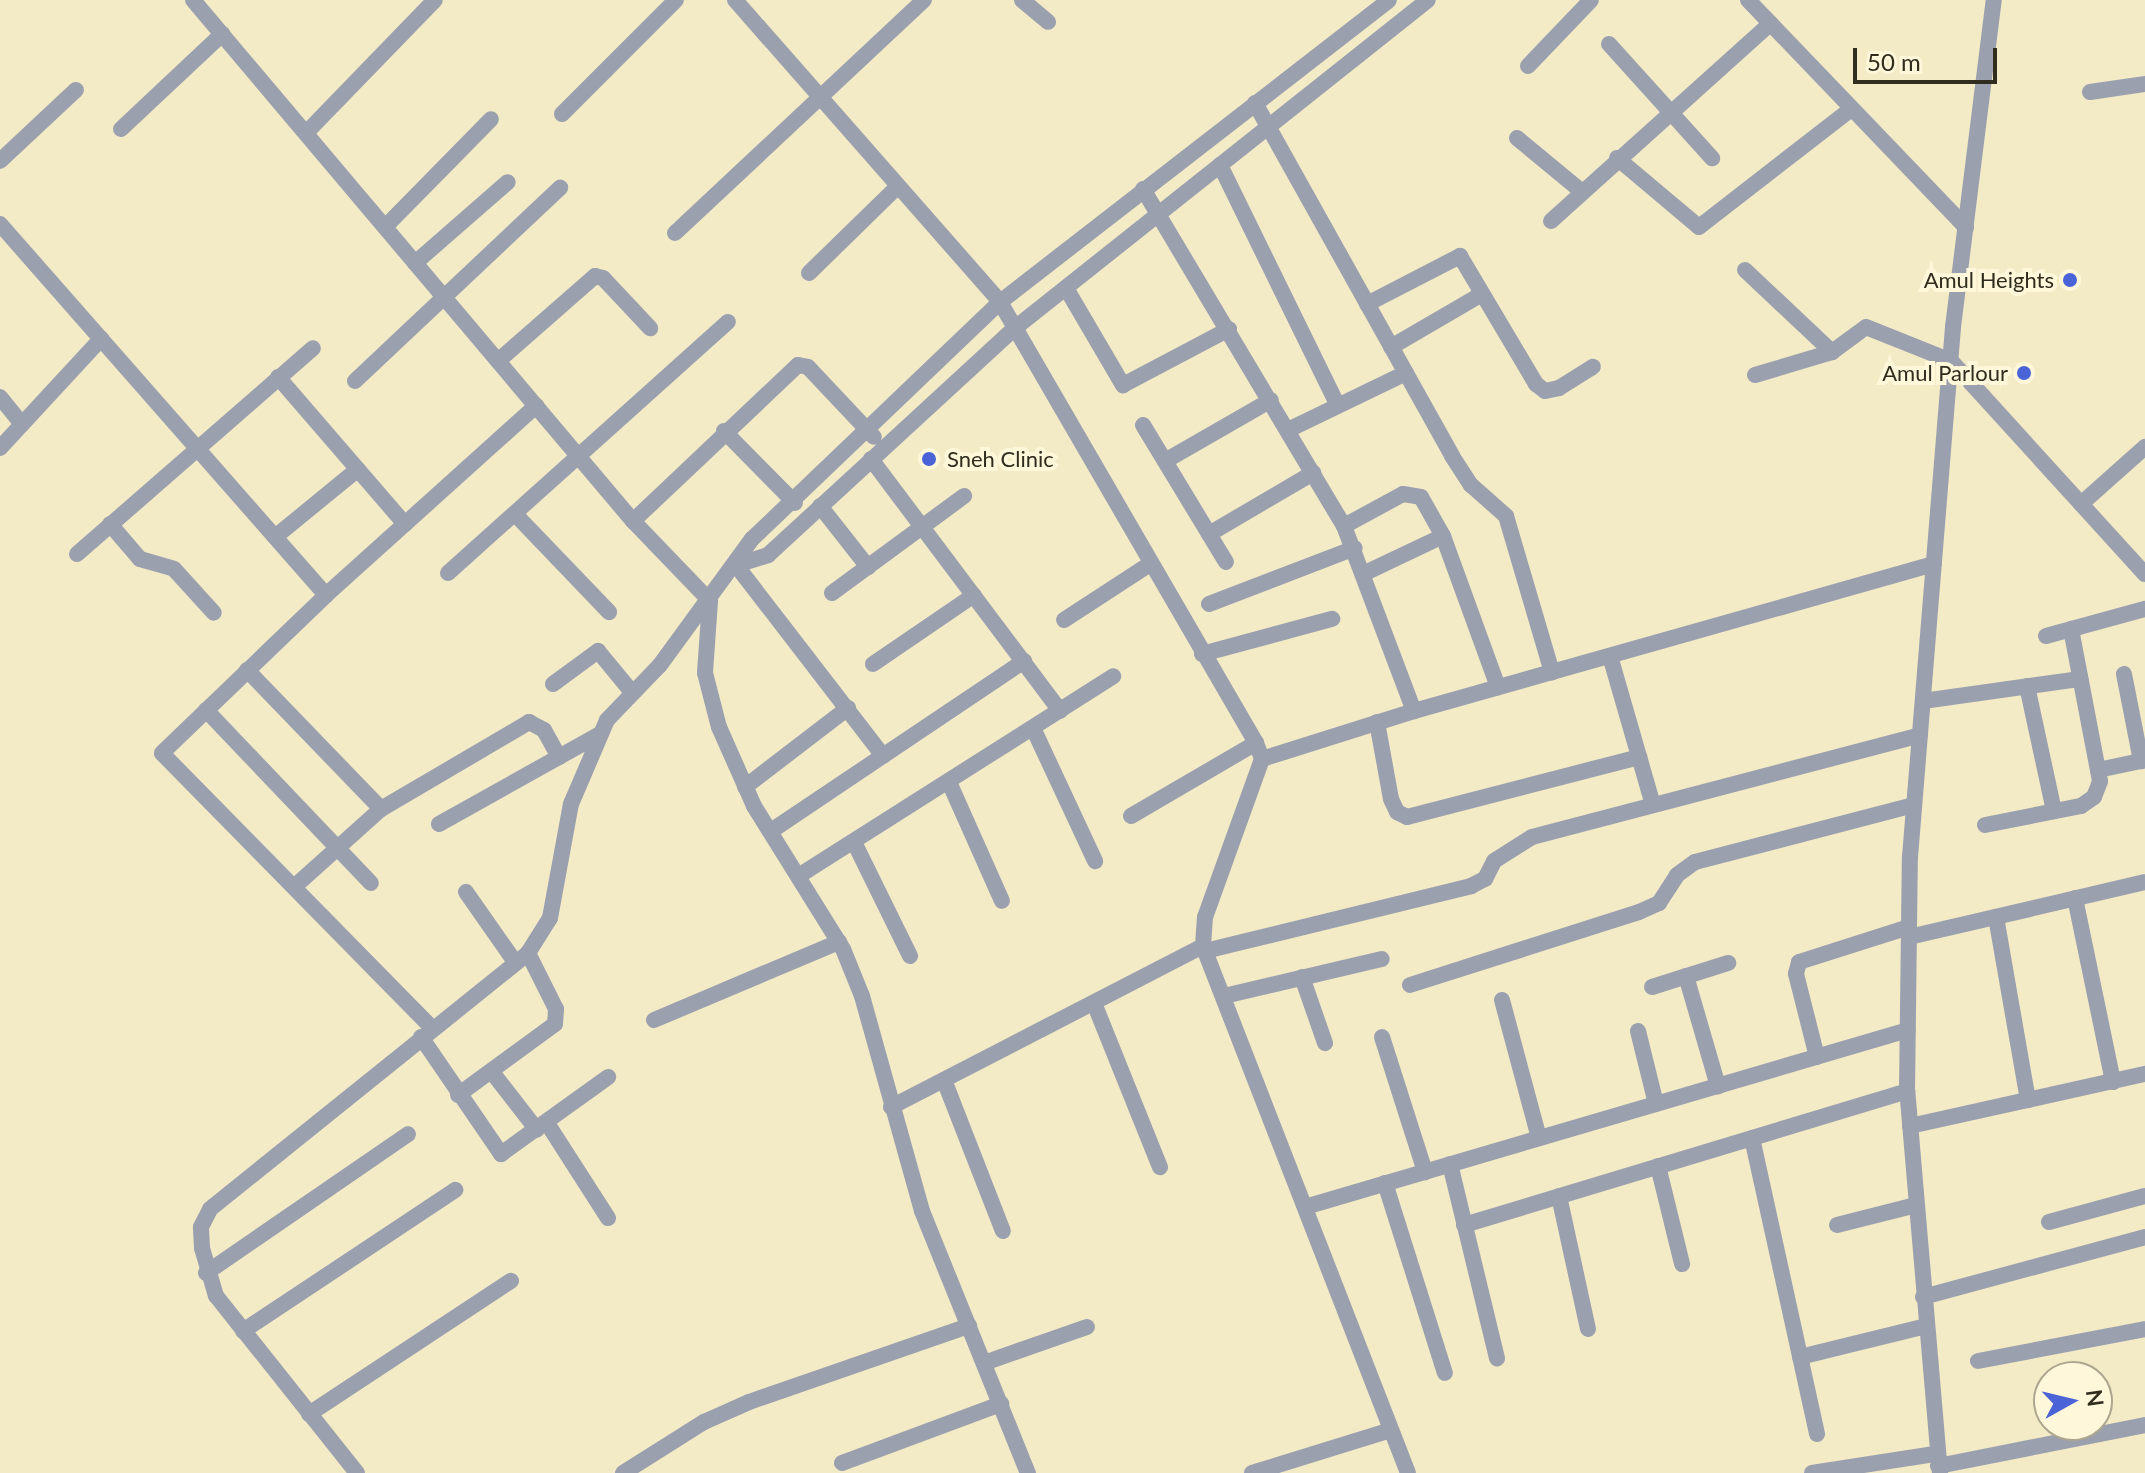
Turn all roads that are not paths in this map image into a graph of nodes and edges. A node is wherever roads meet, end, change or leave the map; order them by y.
1 (193, 0) edge
2 (435, 0) edge
3 (676, 0) edge
4 (735, 0) edge
5 (924, 0) edge
6 (1022, 0) edge
7 (1389, 0) edge
8 (1591, 0) edge
9 (1748, 0) edge
10 (1994, 0) edge
11 (1426, 1) edge
12 (1048, 22) dead end
13 (1770, 24) junction
14 (222, 34) junction
15 (1609, 44) dead end
16 (1528, 66) dead end
17 (2145, 84) edge
18 (76, 90) dead end
19 (2090, 92) dead end
20 (821, 99) junction
21 (1255, 103) junction
22 (1851, 109) junction
23 (1671, 111) junction
24 (562, 114) dead end
25 (491, 119) dead end
26 (1268, 127) junction
27 (121, 129) dead end
28 (306, 133) junction
29 (1517, 138) dead end
30 (1617, 158) junction
31 (1712, 158) dead end
32 (0, 161) edge
33 (1220, 165) junction
34 (508, 182) dead end
35 (898, 186) junction
36 (560, 188) dead end
37 (1143, 189) junction
38 (1581, 191) junction
39 (1160, 212) junction
40 (1551, 221) dead end
41 (0, 224) edge
42 (385, 227) junction
43 (1966, 227) junction
44 (675, 233) dead end
45 (415, 263) junction
46 (1745, 270) dead end
47 (809, 273) dead end
48 (1066, 288) junction
49 (1482, 294) junction
50 (444, 297) junction
51 (1000, 302) junction
52 (1367, 304) junction
53 (728, 322) dead end
54 (650, 328) dead end
55 (1015, 328) junction
56 (1229, 329) junction
57 (101, 339) junction
58 (1391, 347) junction
59 (313, 348) dead end
60 (1832, 352) junction
61 (498, 361) junction
62 (1951, 361) junction
63 (1593, 367) dead end
64 (1406, 373) junction
65 (1755, 375) dead end
66 (278, 377) junction
67 (355, 381) dead end
68 (0, 397) edge
69 (1271, 400) junction
70 (536, 406) junction
71 (1338, 406) junction
72 (22, 424) junction
73 (1143, 425) dead end
74 (1288, 430) junction
75 (724, 431) junction
76 (868, 431) junction
77 (195, 446) junction
78 (2145, 447) edge
79 (0, 448) edge
80 (878, 453) junction
81 (579, 458) junction
82 (1165, 461) junction
83 (358, 469) junction
84 (1313, 473) junction
85 (964, 496) dead end
86 (795, 503) junction
87 (2081, 504) junction
88 (820, 506) junction
89 (515, 514) junction
90 (633, 521) junction
91 (110, 524) junction
92 (405, 524) junction
93 (1344, 526) junction
94 (923, 528) junction
95 (1209, 534) junction
96 (1443, 536) junction
97 (275, 537) junction
98 (1355, 548) junction
99 (77, 554) dead end
100 (1226, 562) dead end
101 (1150, 564) junction
102 (1934, 564) junction
103 (736, 565) junction
104 (868, 567) junction
105 (448, 573) dead end
106 (1365, 573) junction
107 (2145, 574) edge
108 (832, 593) dead end
109 (326, 595) junction
110 (974, 595) junction
111 (710, 601) junction
112 (1209, 604) dead end
113 (2145, 609) edge
114 (609, 612) dead end
115 (214, 613) dead end
116 (1332, 619) dead end
117 (1064, 620) dead end
118 (2071, 629) junction
119 (2046, 636) dead end
120 (1202, 654) junction
121 (1610, 656) junction
122 (1024, 661) junction
123 (873, 664) dead end
124 (247, 670) junction
125 (1552, 672) junction
126 (2124, 674) dead end
127 (1113, 676) dead end
128 (2080, 679) junction
129 (553, 684) dead end
130 (2027, 686) junction
131 (1498, 687) junction
132 (631, 691) junction
133 (1923, 701) junction
134 (848, 708) junction
135 (206, 710) junction
136 (1060, 711) junction
137 (1414, 711) junction
138 (1377, 722) junction
139 (1033, 728) junction
140 (600, 734) junction
141 (1920, 735) junction
142 (1259, 751) junction
143 (883, 756) junction
144 (559, 757) junction
145 (1639, 757) junction
146 (2143, 760) edge
147 (2098, 770) junction
148 (949, 782) junction
149 (745, 787) junction
150 (1653, 805) junction
151 (1914, 805) junction
152 (381, 809) junction
153 (2054, 811) junction
154 (1131, 816) dead end
155 (439, 824) dead end
156 (1985, 825) dead end
157 (771, 831) junction
158 (854, 842) junction
159 (338, 848) junction
160 (1095, 861) dead end
161 (800, 875) junction
162 (2145, 882) edge
163 (371, 883) dead end
164 (294, 887) junction
165 (466, 892) dead end
166 (2075, 898) junction
167 (1002, 901) dead end
168 (1996, 917) junction
169 (1909, 932) junction
170 (839, 942) junction
171 (1204, 949) junction
172 (910, 956) dead end
173 (521, 957) junction
174 (1382, 959) dead end
175 (1728, 963) dead end
176 (1686, 976) junction
177 (1302, 977) junction
178 (1410, 985) dead end
179 (1652, 987) dead end
180 (1224, 996) junction
181 (1502, 1000) dead end
182 (1094, 1003) junction
183 (654, 1020) dead end
184 (1908, 1030) junction
185 (1638, 1031) dead end
186 (427, 1032) junction
187 (1382, 1037) dead end
188 (1325, 1043) dead end
189 (1817, 1057) junction
190 (492, 1072) junction
191 (2145, 1074) edge
192 (608, 1077) dead end
193 (944, 1080) junction
194 (2113, 1082) junction
195 (1718, 1086) junction
196 (1907, 1091) junction
197 (458, 1095) junction
198 (2028, 1100) junction
199 (1656, 1104) junction
200 (891, 1107) junction
201 (542, 1126) junction
202 (1910, 1126) junction
203 (408, 1134) dead end
204 (1539, 1138) junction
205 (1752, 1138) junction
206 (1450, 1164) junction
207 (1658, 1166) junction
208 (1160, 1167) dead end
209 (1425, 1172) junction
210 (1385, 1183) junction
211 (455, 1190) dead end
212 (1559, 1196) junction
213 (2145, 1196) edge
214 (1916, 1205) junction
215 (1305, 1207) junction
216 (608, 1218) dead end
217 (2049, 1222) dead end
218 (1464, 1225) junction
219 (1837, 1225) dead end
220 (1003, 1231) dead end
221 (2145, 1237) edge
222 (1682, 1264) dead end
223 (206, 1273) junction
224 (511, 1281) dead end
225 (1923, 1297) junction
226 (969, 1326) junction
227 (1926, 1326) junction
228 (1087, 1327) dead end
229 (1588, 1329) dead end
230 (2145, 1329) edge
231 (243, 1331) junction
232 (1800, 1357) junction
233 (1497, 1358) dead end
234 (1978, 1361) dead end
235 (984, 1363) junction
236 (1445, 1373) dead end
237 (1001, 1404) junction
238 (309, 1414) junction
239 (2145, 1425) edge
240 (1391, 1430) junction
241 (1817, 1434) dead end
242 (842, 1463) dead end
243 (1938, 1465) edge
244 (357, 1473) edge
245 (623, 1473) edge
246 (1028, 1473) edge
247 (1252, 1473) edge
248 (1408, 1473) edge
249 (1812, 1473) edge

1 - 14 street
2 - 28 street
3 - 24 street
4 - 20 street
5 - 20 street
6 - 12 street
7 - 21 street
8 - 16 street
9 - 13 street
10 - 43 street
11 - 26 street
13 - 22 street
13 - 23 street
14 - 27 street
14 - 28 street
15 - 23 street
17 - 19 street
18 - 32 street
20 - 35 street
20 - 44 street
21 - 26 street
21 - 37 street
22 - 30 street
22 - 43 street
23 - 30 street
23 - 31 street
25 - 42 street
26 - 33 street
26 - 52 street
28 - 42 street
29 - 38 street
30 - 38 street
33 - 39 street
33 - 71 street
34 - 45 street
35 - 47 street
35 - 51 street
36 - 50 street
37 - 39 street
37 - 51 street
38 - 40 street
39 - 48 street
39 - 56 street
41 - 57 street
42 - 45 street
43 - 62 street
45 - 50 street
46 - 60 street
48 - 55 street
48 - 56 street
49 - 52 street
49 - 58 street
49 - 63 street
50 - 61 street
50 - 67 street
51 - 55 street
51 - 76 street
52 - 58 street
53 - 81 street
54 - 61 street
55 - 80 street
55 - 101 street
56 - 69 street
57 - 72 street
57 - 77 street
58 - 64 street
59 - 66 street
60 - 62 street
60 - 65 street
61 - 70 street
62 - 87 street
62 - 102 street
64 - 71 street
64 - 125 street
66 - 77 street
66 - 83 street
68 - 72 street
69 - 74 street
69 - 82 street
70 - 81 street
70 - 92 street
71 - 74 street
72 - 79 street
73 - 82 street
74 - 84 street
75 - 76 street
75 - 86 street
75 - 90 street
76 - 80 street
76 - 86 street
77 - 91 street
77 - 97 street
78 - 87 street
80 - 88 street
80 - 94 street
81 - 89 street
81 - 90 street
82 - 95 street
83 - 92 street
83 - 97 street
84 - 93 street
84 - 95 street
85 - 94 street
86 - 103 street
87 - 107 street
88 - 103 street
88 - 104 street
89 - 105 street
89 - 114 street
90 - 111 street
91 - 99 street
91 - 115 street
92 - 109 street
93 - 96 street
93 - 98 street
94 - 104 street
94 - 110 street
95 - 100 street
96 - 106 street
96 - 131 street
97 - 109 street
98 - 106 street
98 - 112 street
101 - 117 street
101 - 120 street
102 - 121 street
102 - 133 street
103 - 111 street
103 - 134 street
104 - 108 street
106 - 137 street
109 - 124 street
110 - 122 street
110 - 123 street
111 - 132 street
111 - 149 street
113 - 118 street
116 - 120 street
118 - 119 street
118 - 128 street
120 - 142 street
121 - 125 street
121 - 145 street
122 - 136 street
122 - 143 street
124 - 135 street
124 - 152 street
125 - 131 street
126 - 146 street
127 - 136 street
128 - 130 street
128 - 147 street
129 - 132 street
130 - 133 street
130 - 153 street
131 - 137 street
132 - 140 street
133 - 141 street
134 - 143 street
134 - 149 street
135 - 159 street
135 - 164 street
136 - 139 street
137 - 138 street
138 - 142 street
138 - 145 street
139 - 148 street
139 - 160 street
140 - 144 street
140 - 173 street
141 - 150 street
141 - 151 street
142 - 154 street
142 - 171 street
143 - 157 street
144 - 152 street
144 - 155 street
145 - 150 street
146 - 147 street
147 - 153 street
148 - 158 street
148 - 167 street
149 - 157 street
150 - 171 street
151 - 169 street
151 - 178 street
152 - 159 street
153 - 156 street
157 - 161 street
158 - 161 street
158 - 172 street
159 - 163 street
159 - 164 street
161 - 170 street
162 - 166 street
164 - 186 street
165 - 173 street
166 - 168 street
166 - 194 street
168 - 169 street
168 - 198 street
169 - 184 street
169 - 189 street
170 - 183 street
170 - 200 street
171 - 180 street
171 - 182 street
173 - 186 street
173 - 190 street
174 - 177 street
175 - 176 street
176 - 179 street
176 - 195 street
177 - 180 street
177 - 188 street
180 - 215 street
181 - 204 street
182 - 193 street
182 - 208 street
184 - 189 street
184 - 196 street
185 - 199 street
186 - 197 street
186 - 223 street
187 - 209 street
189 - 195 street
190 - 197 street
190 - 201 street
191 - 194 street
192 - 201 street
193 - 200 street
193 - 220 street
194 - 198 street
195 - 199 street
196 - 202 street
196 - 205 street
197 - 201 street
198 - 202 street
199 - 204 street
200 - 226 street
201 - 216 street
202 - 214 street
203 - 223 street
204 - 206 street
205 - 207 street
205 - 232 street
206 - 209 street
206 - 218 street
207 - 212 street
207 - 222 street
209 - 210 street
210 - 215 street
210 - 236 street
211 - 231 street
212 - 218 street
212 - 229 street
213 - 217 street
214 - 219 street
214 - 225 street
215 - 240 street
218 - 233 street
221 - 225 street
223 - 231 street
224 - 238 street
225 - 227 street
226 - 235 street
226 - 245 street
227 - 232 street
227 - 243 street
228 - 235 street
230 - 234 street
231 - 238 street
232 - 241 street
235 - 237 street
237 - 242 street
237 - 246 street
238 - 244 street
239 - 243 street
240 - 247 street
240 - 248 street
243 - 249 street

